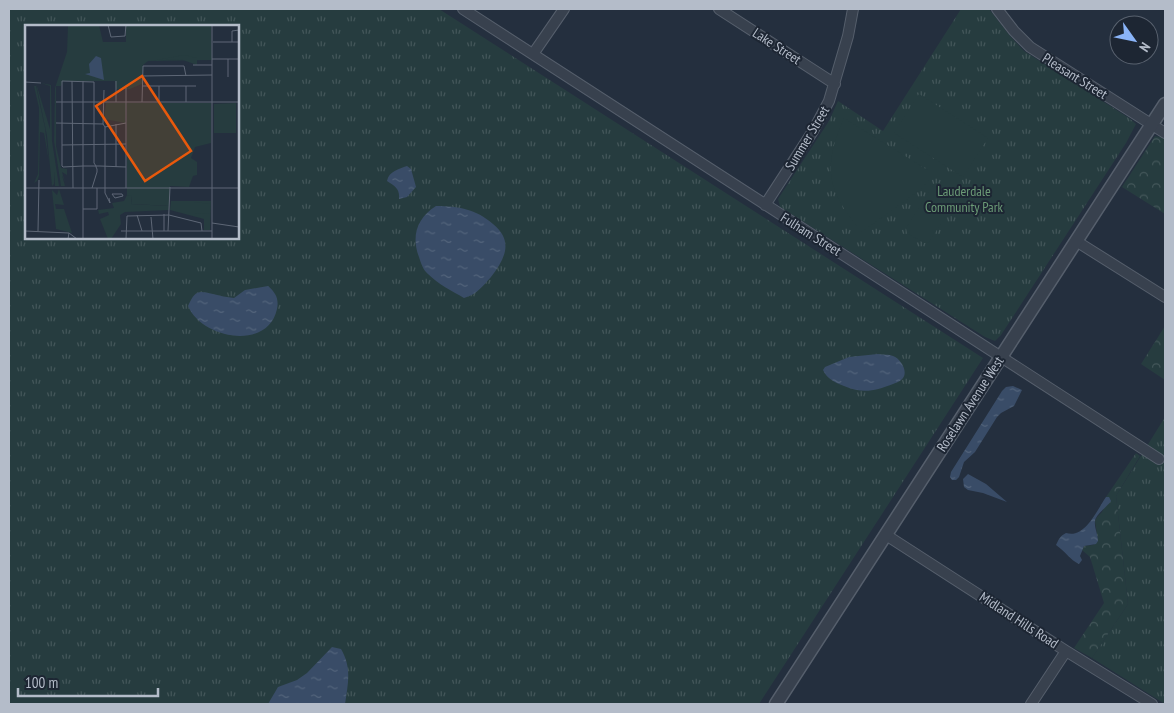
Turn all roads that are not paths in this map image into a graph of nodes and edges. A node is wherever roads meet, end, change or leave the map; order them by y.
1 (463, 9) edge
2 (564, 9) edge
3 (720, 9) edge
4 (852, 9) edge
5 (997, 9) edge
6 (534, 54) junction
7 (835, 84) junction
8 (1165, 104) edge
9 (1152, 124) junction
10 (1164, 132) edge
11 (765, 205) junction
12 (1076, 241) junction
13 (1165, 297) edge
14 (1001, 357) junction
15 (1159, 459) dead end
16 (886, 534) junction
17 (1066, 651) junction
18 (776, 704) edge
19 (1031, 704) edge
20 (1152, 704) edge

1 - 6 street, Fulham Street
2 - 6 street
3 - 7 street, Lake Street
4 - 7 street, Summer Street
5 - 9 street, Pleasant Street
6 - 11 street, Fulham Street
7 - 11 street, Summer Street
8 - 9 street, Roselawn Avenue West
9 - 10 street, Pleasant Street
9 - 12 street, Roselawn Avenue West
11 - 14 street, Fulham Street
12 - 13 street
12 - 14 street, Roselawn Avenue West
14 - 15 street, Fulham Street
14 - 16 street, Roselawn Avenue West
16 - 17 street, Midland Hills Road
16 - 18 street, Roselawn Avenue West
17 - 19 street
17 - 20 street, Midland Hills Road

